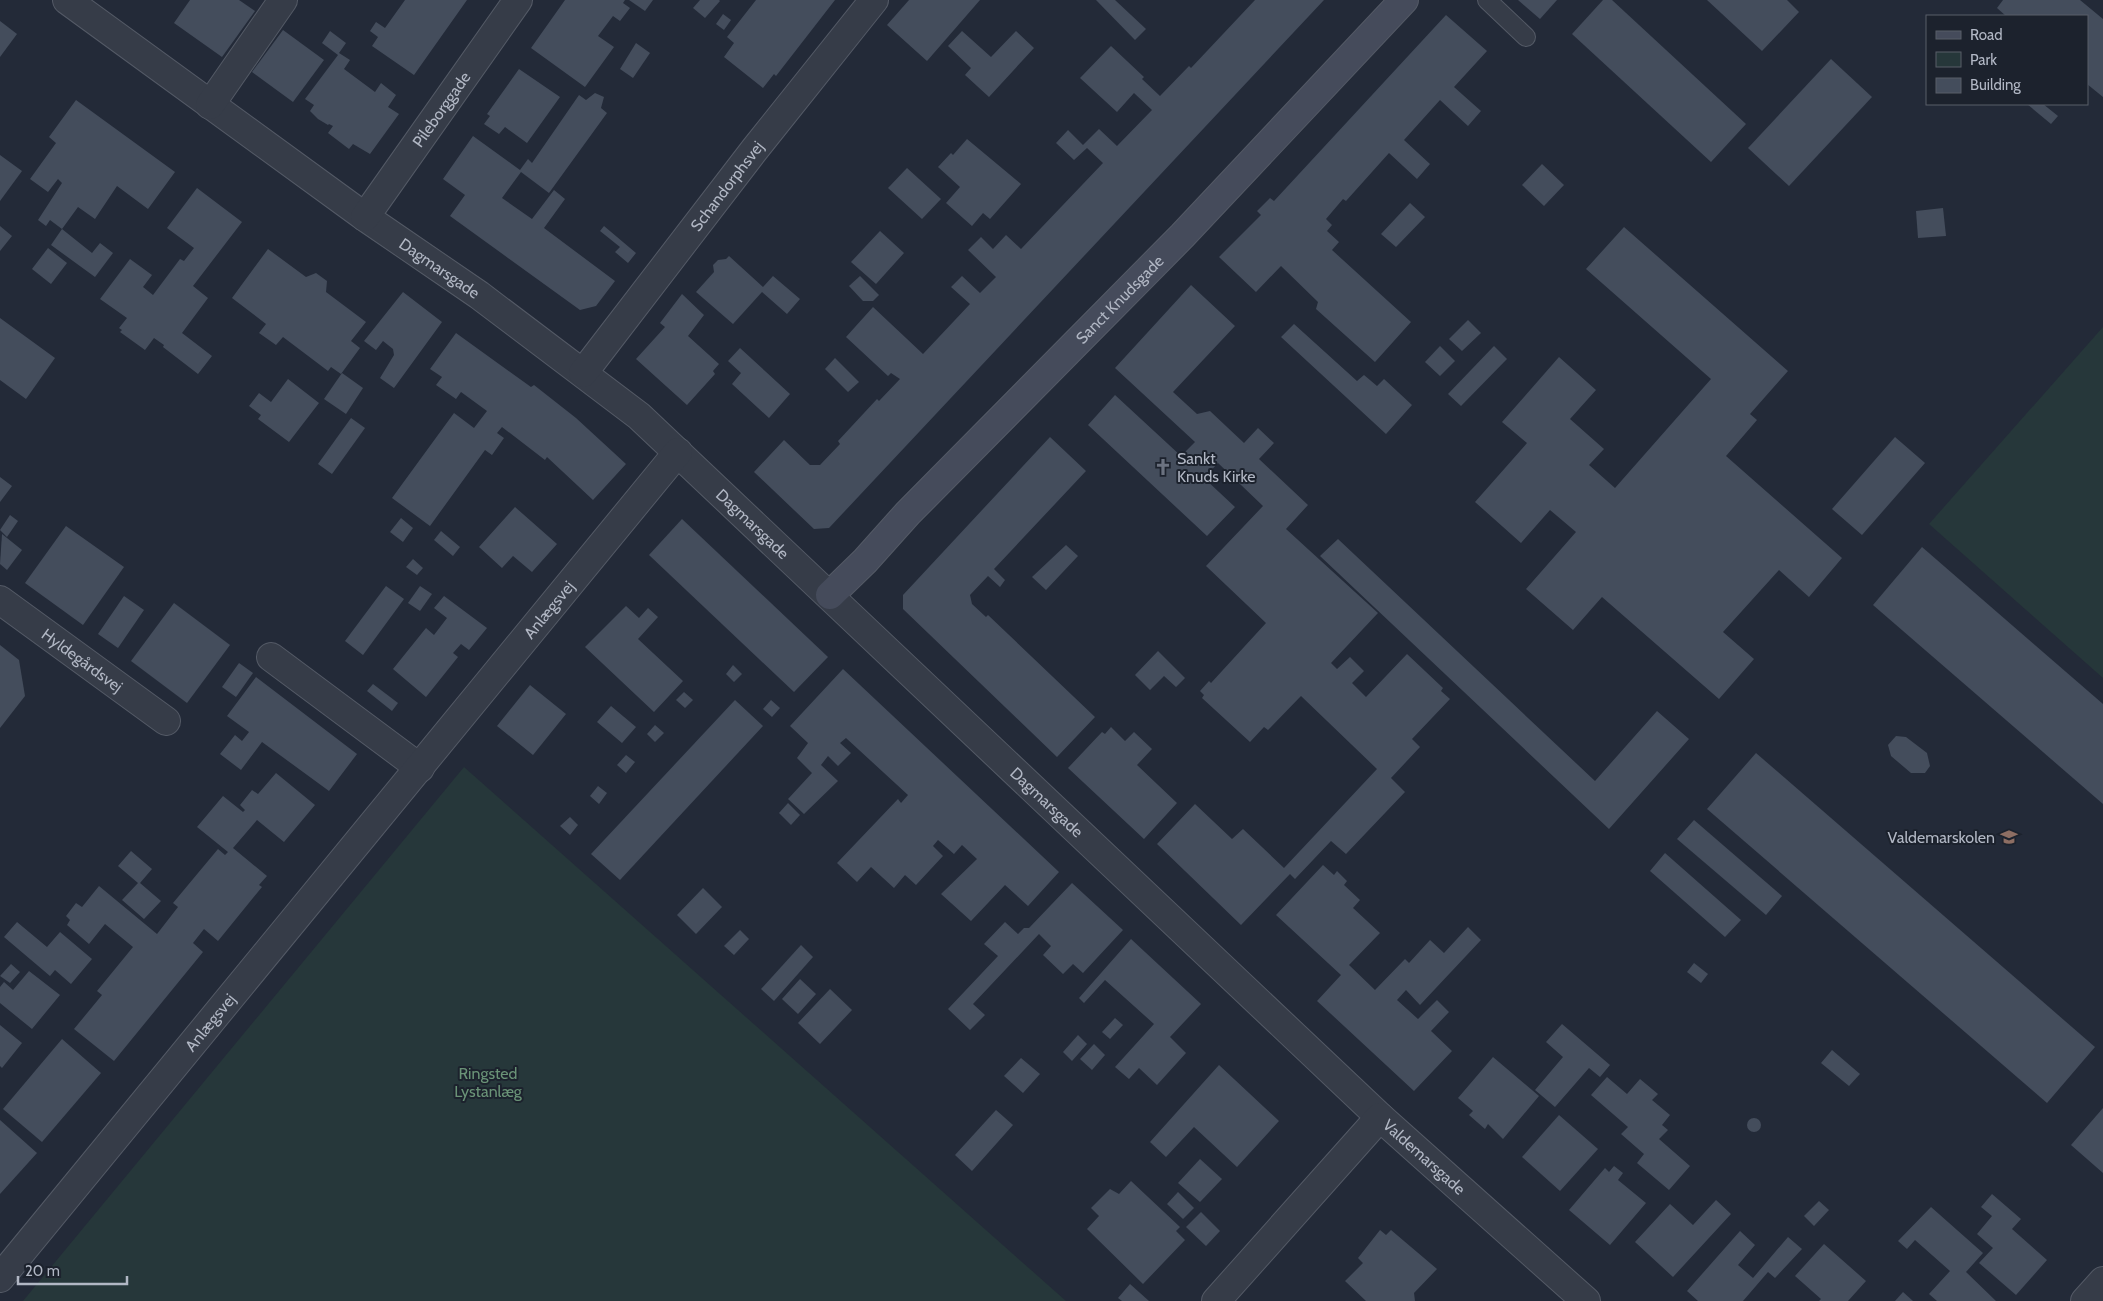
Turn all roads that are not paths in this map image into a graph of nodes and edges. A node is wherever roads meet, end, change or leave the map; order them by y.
1 (67, 0) edge
2 (283, 0) edge
3 (518, 0) edge
4 (874, 0) edge
5 (1404, 0) edge
6 (1487, 0) edge
7 (1526, 37) dead end
8 (210, 105) junction
9 (365, 217) junction
10 (583, 373) junction
11 (678, 452) junction
12 (830, 595) junction
13 (0, 600) edge
14 (271, 657) dead end
15 (166, 721) dead end
16 (420, 768) junction
17 (1380, 1117) junction
18 (0, 1278) edge
19 (2103, 1280) edge
20 (1216, 1301) edge
21 (1586, 1301) edge
22 (2085, 1301) edge

1 - 8 street, Dagmarsgade
2 - 8 street
3 - 9 street, Pileborggade
4 - 10 street, Schandorphsvej
5 - 12 street, Sanct Knudsgade
6 - 7 lane
8 - 9 street, Dagmarsgade
9 - 10 street, Dagmarsgade
10 - 11 street, Dagmarsgade
11 - 12 street, Dagmarsgade
11 - 16 street, Anlægsvej
12 - 17 street, Dagmarsgade
13 - 15 street, Hyldegårdsvej
14 - 16 street
16 - 18 street, Anlægsvej
17 - 20 street, Valdemarsgade
17 - 21 street, Valdemarsgade
19 - 22 street

